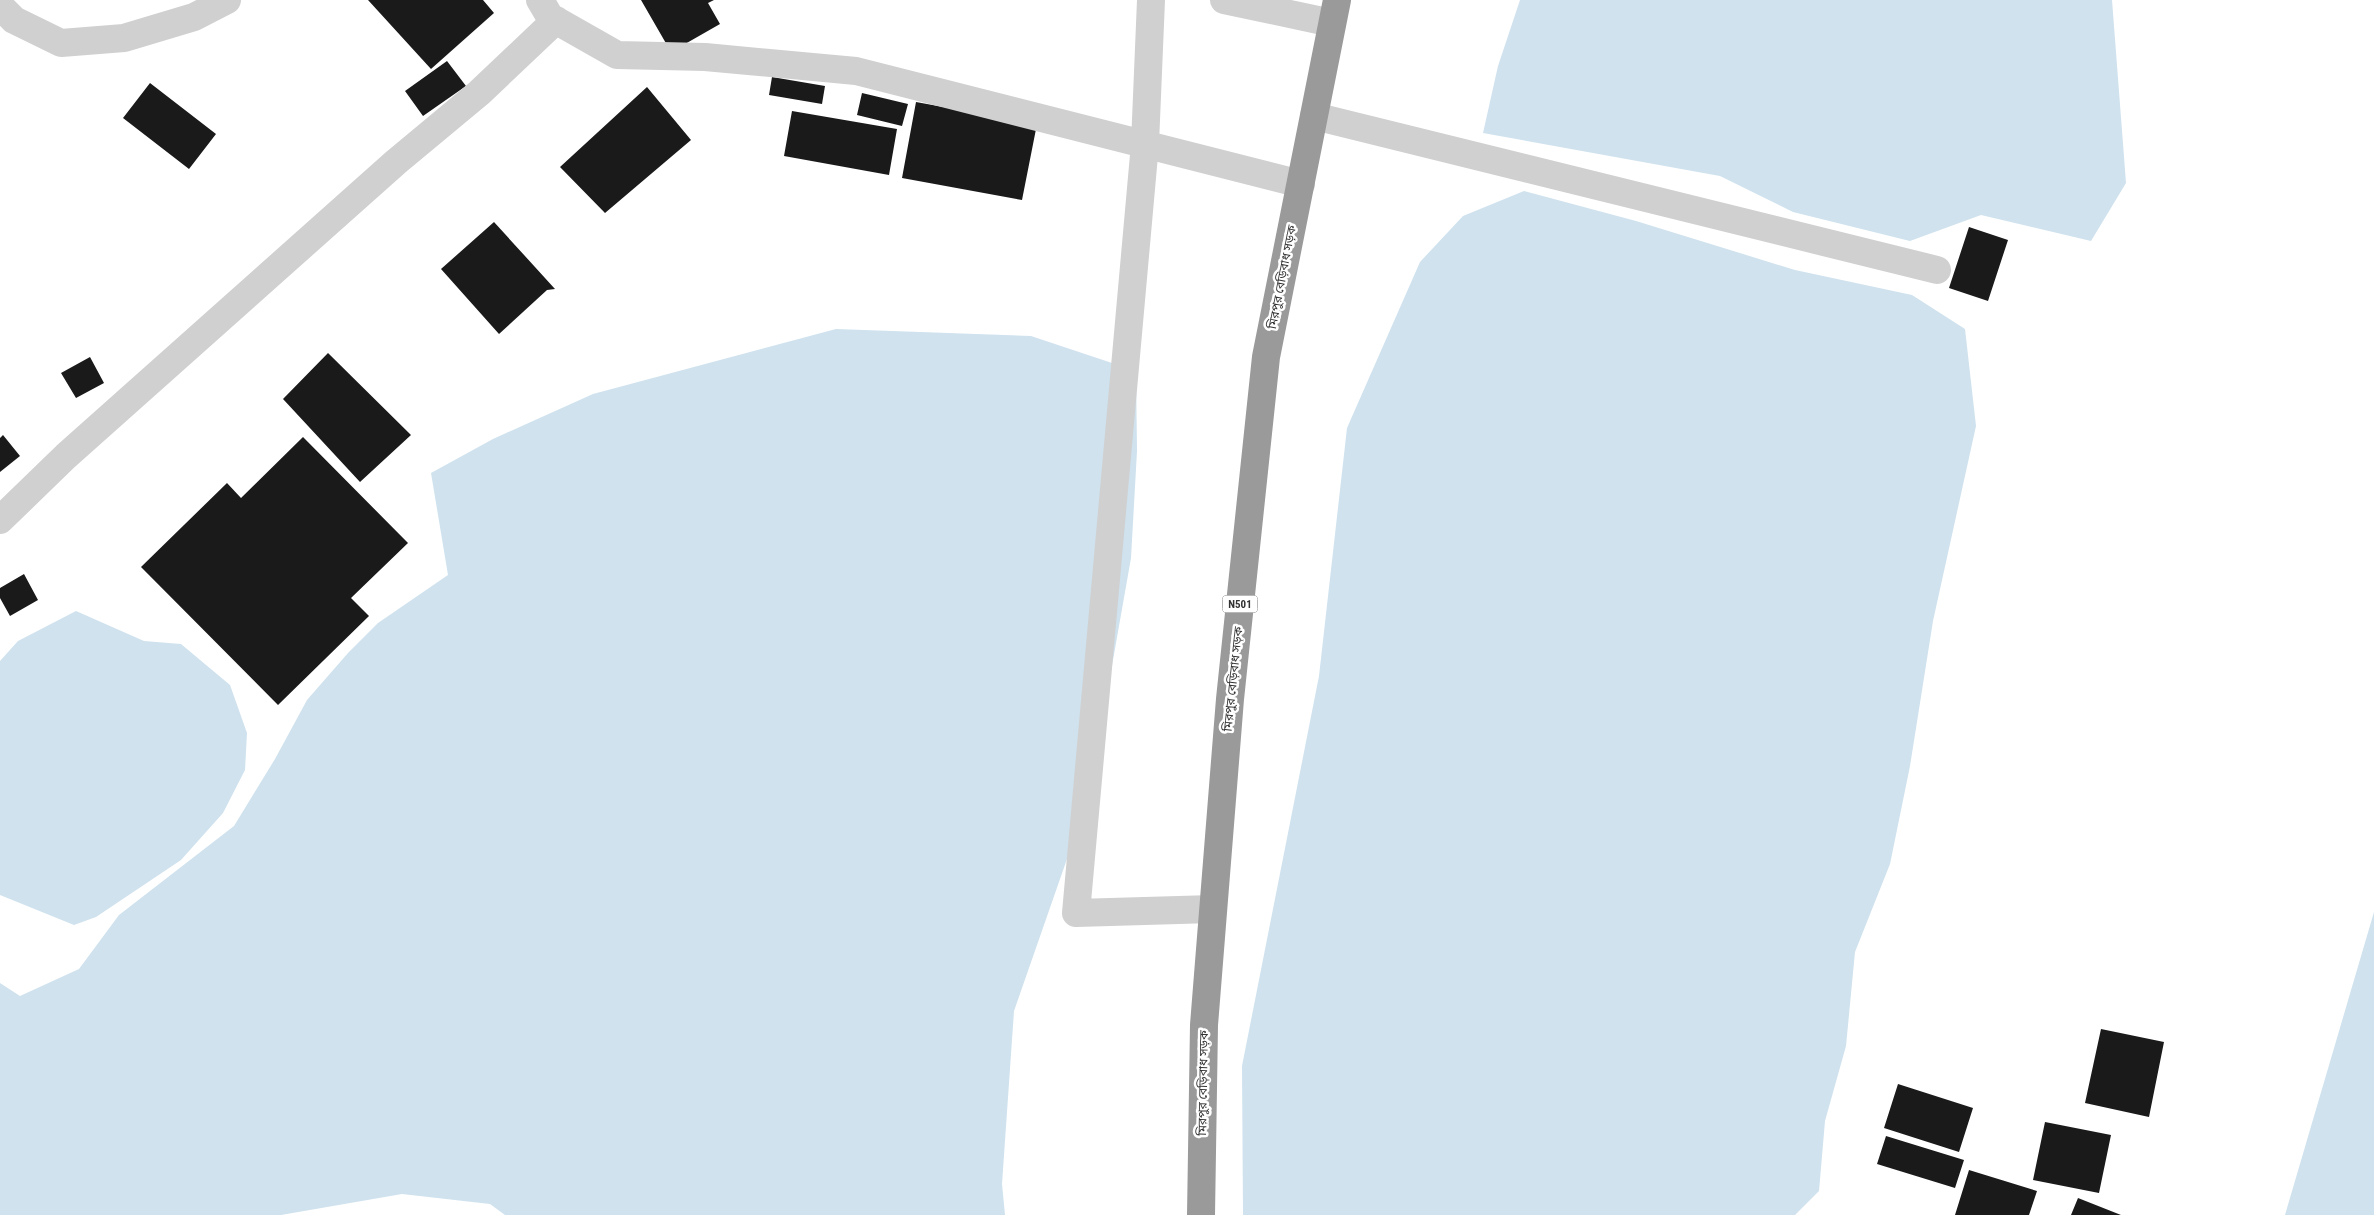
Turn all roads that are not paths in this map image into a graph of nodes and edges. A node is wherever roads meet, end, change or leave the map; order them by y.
1 (228, 0) edge
2 (1152, 0) edge
3 (1224, 0) edge
4 (0, 6) edge
5 (548, 7) edge
6 (1335, 12) edge
7 (1314, 116) junction
8 (1146, 144) junction
9 (1301, 184) junction
10 (1937, 270) dead end
11 (0, 520) edge
12 (1213, 908) junction
13 (1202, 1215) edge

1 - 4 street
2 - 8 street
3 - 6 street
5 - 8 street
5 - 11 street
6 - 7 highway, মিরপুর বেড়িবাধ সড়ক / N501
7 - 9 highway, মিরপুর বেড়িবাধ সড়ক / N501
7 - 10 street
8 - 9 street
8 - 12 street
9 - 12 highway, মিরপুর বেড়িবাধ সড়ক / N501
12 - 13 highway, মিরপুর বেড়িবাধ সড়ক / N501

